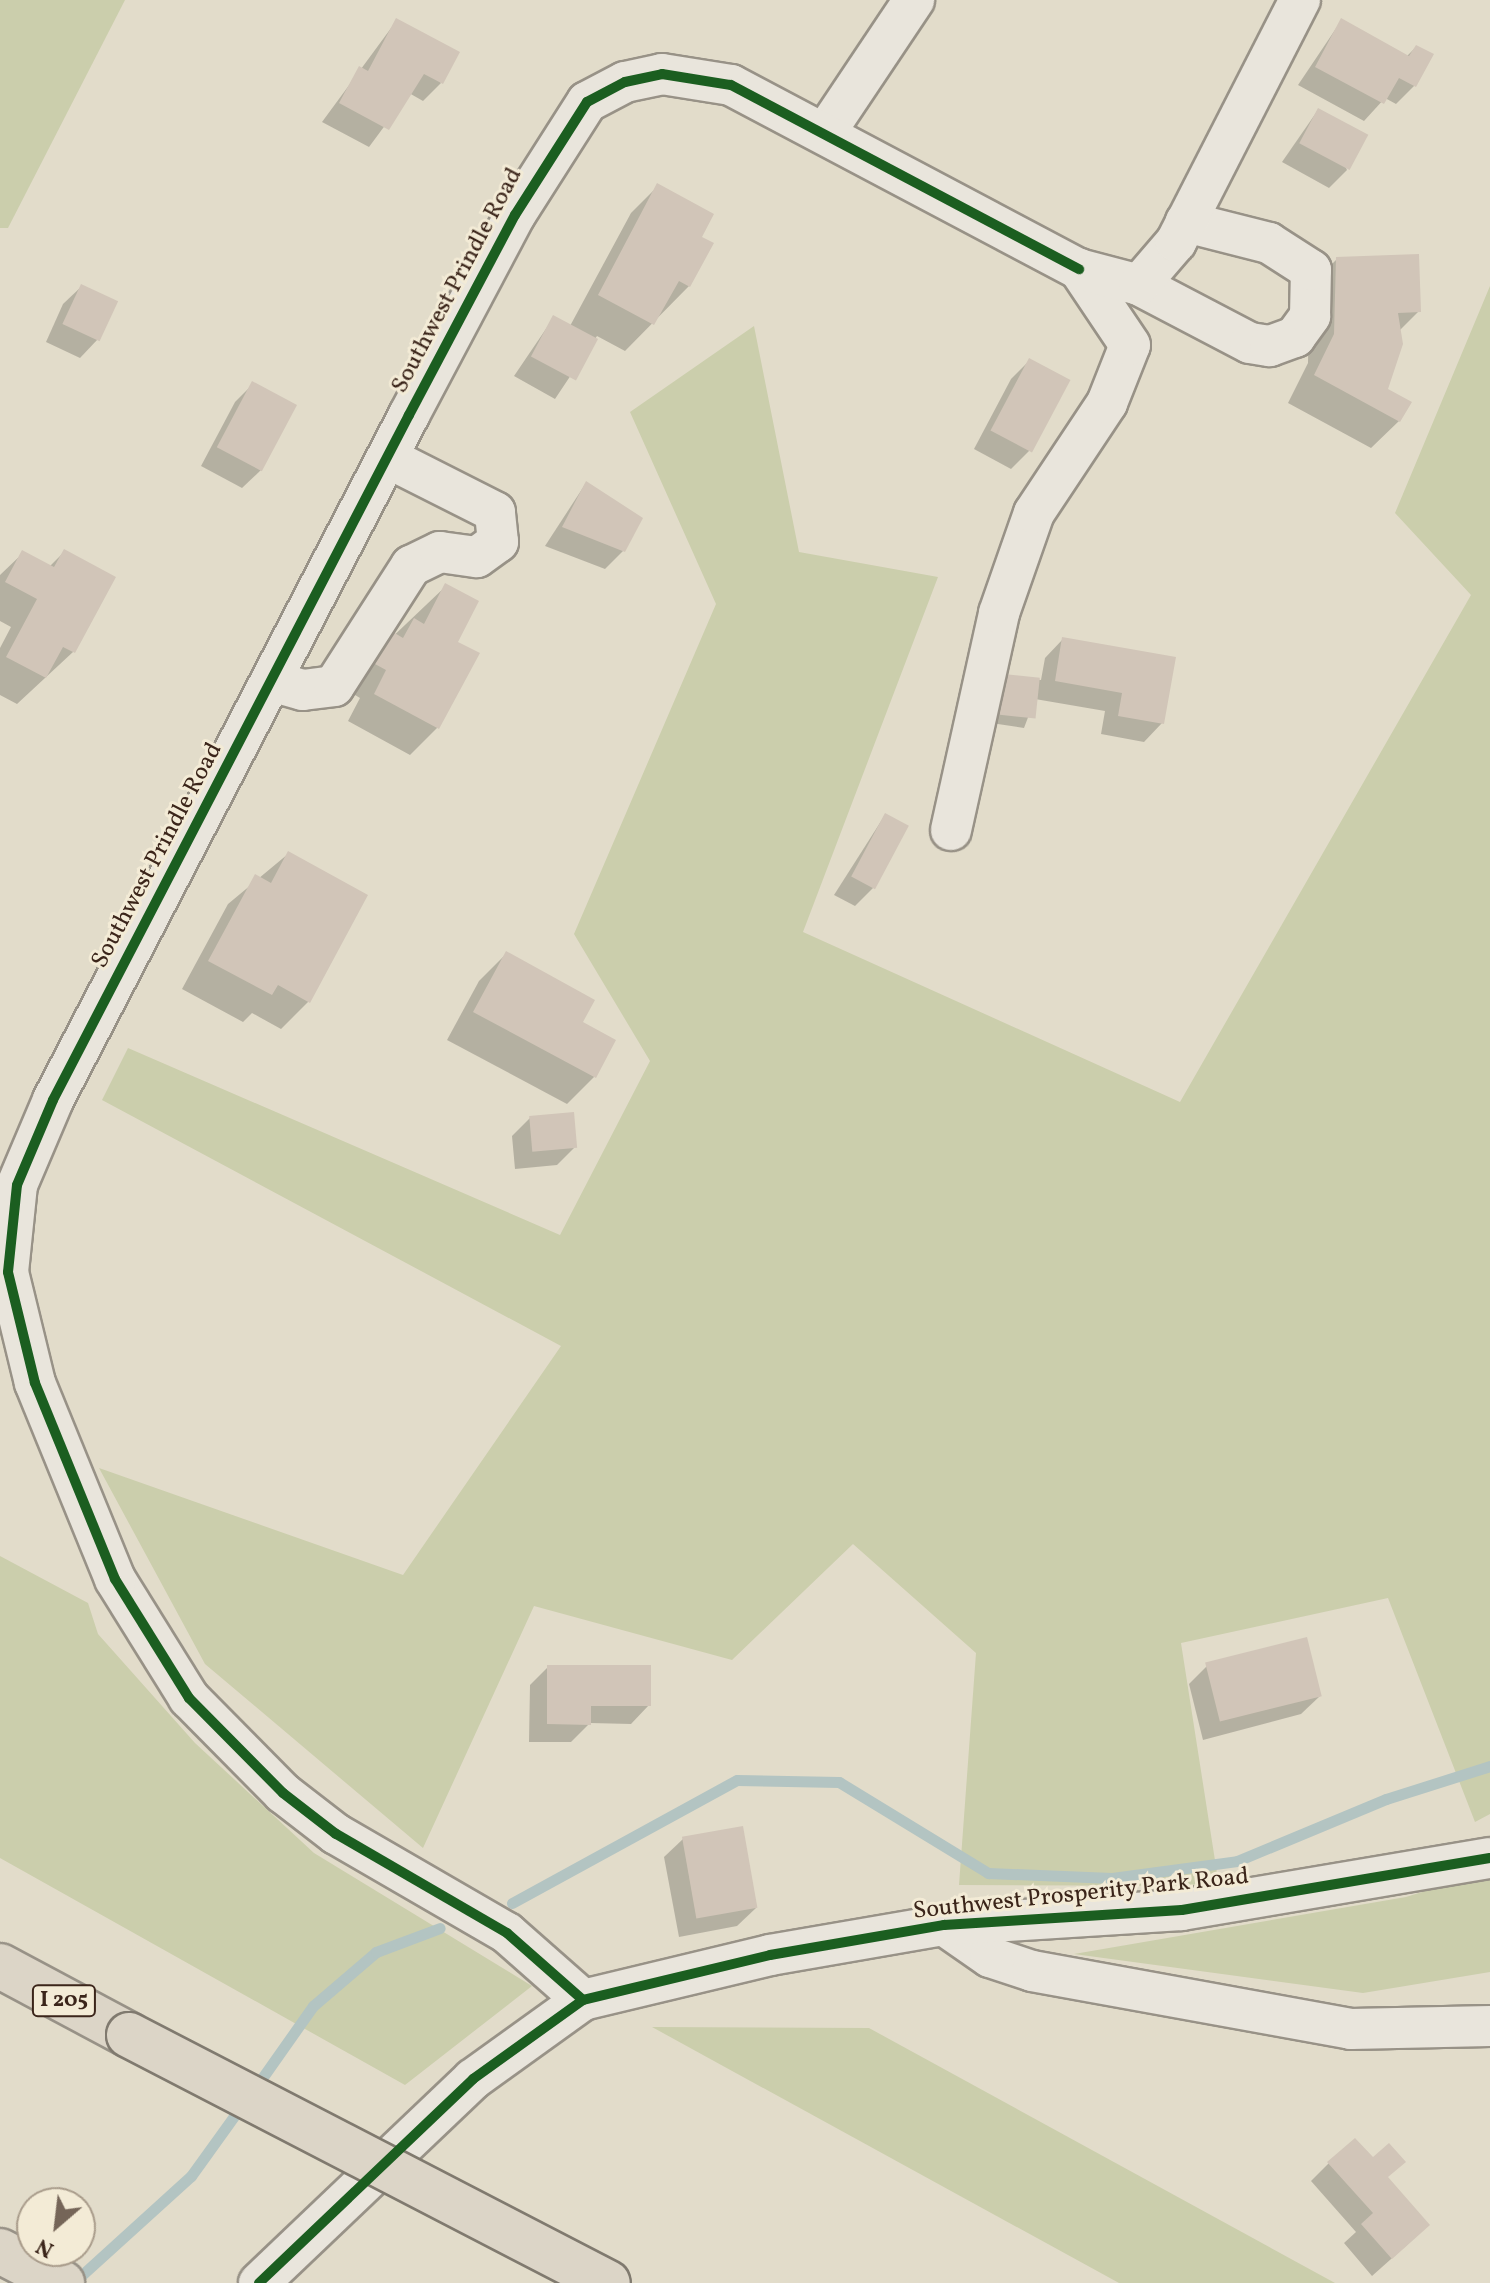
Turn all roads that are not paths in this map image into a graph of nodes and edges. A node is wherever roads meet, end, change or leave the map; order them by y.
1 (914, 0) edge
2 (1300, 0) edge
3 (825, 133) junction
4 (1186, 222) junction
5 (1079, 269) junction
6 (1139, 285) junction
7 (388, 458) junction
8 (271, 681) junction
9 (951, 830) dead end
10 (7, 1190) edge
11 (1490, 1858) edge
12 (944, 1925) junction
13 (0, 1966) edge
14 (583, 2000) junction
15 (1490, 2026) edge
16 (0, 2251) edge
17 (62, 2283) edge
18 (259, 2283) edge
19 (608, 2283) edge

1 - 3 street
2 - 4 street
3 - 5 street, Southwest Prindle Road
3 - 7 street, Southwest Prindle Road
4 - 6 street
4 - 6 street
5 - 6 street
5 - 9 street
7 - 8 street, Southwest Prindle Road
7 - 8 street
8 - 10 street, Southwest Prindle Road
10 - 14 street, Southwest Prindle Road
11 - 12 street, Southwest Prosperity Park Road
12 - 14 street, Southwest Prosperity Park Road
12 - 15 street
13 - 19 highway, I 205, bridge
14 - 18 street, Southwest Prosperity Park Road
16 - 17 highway

